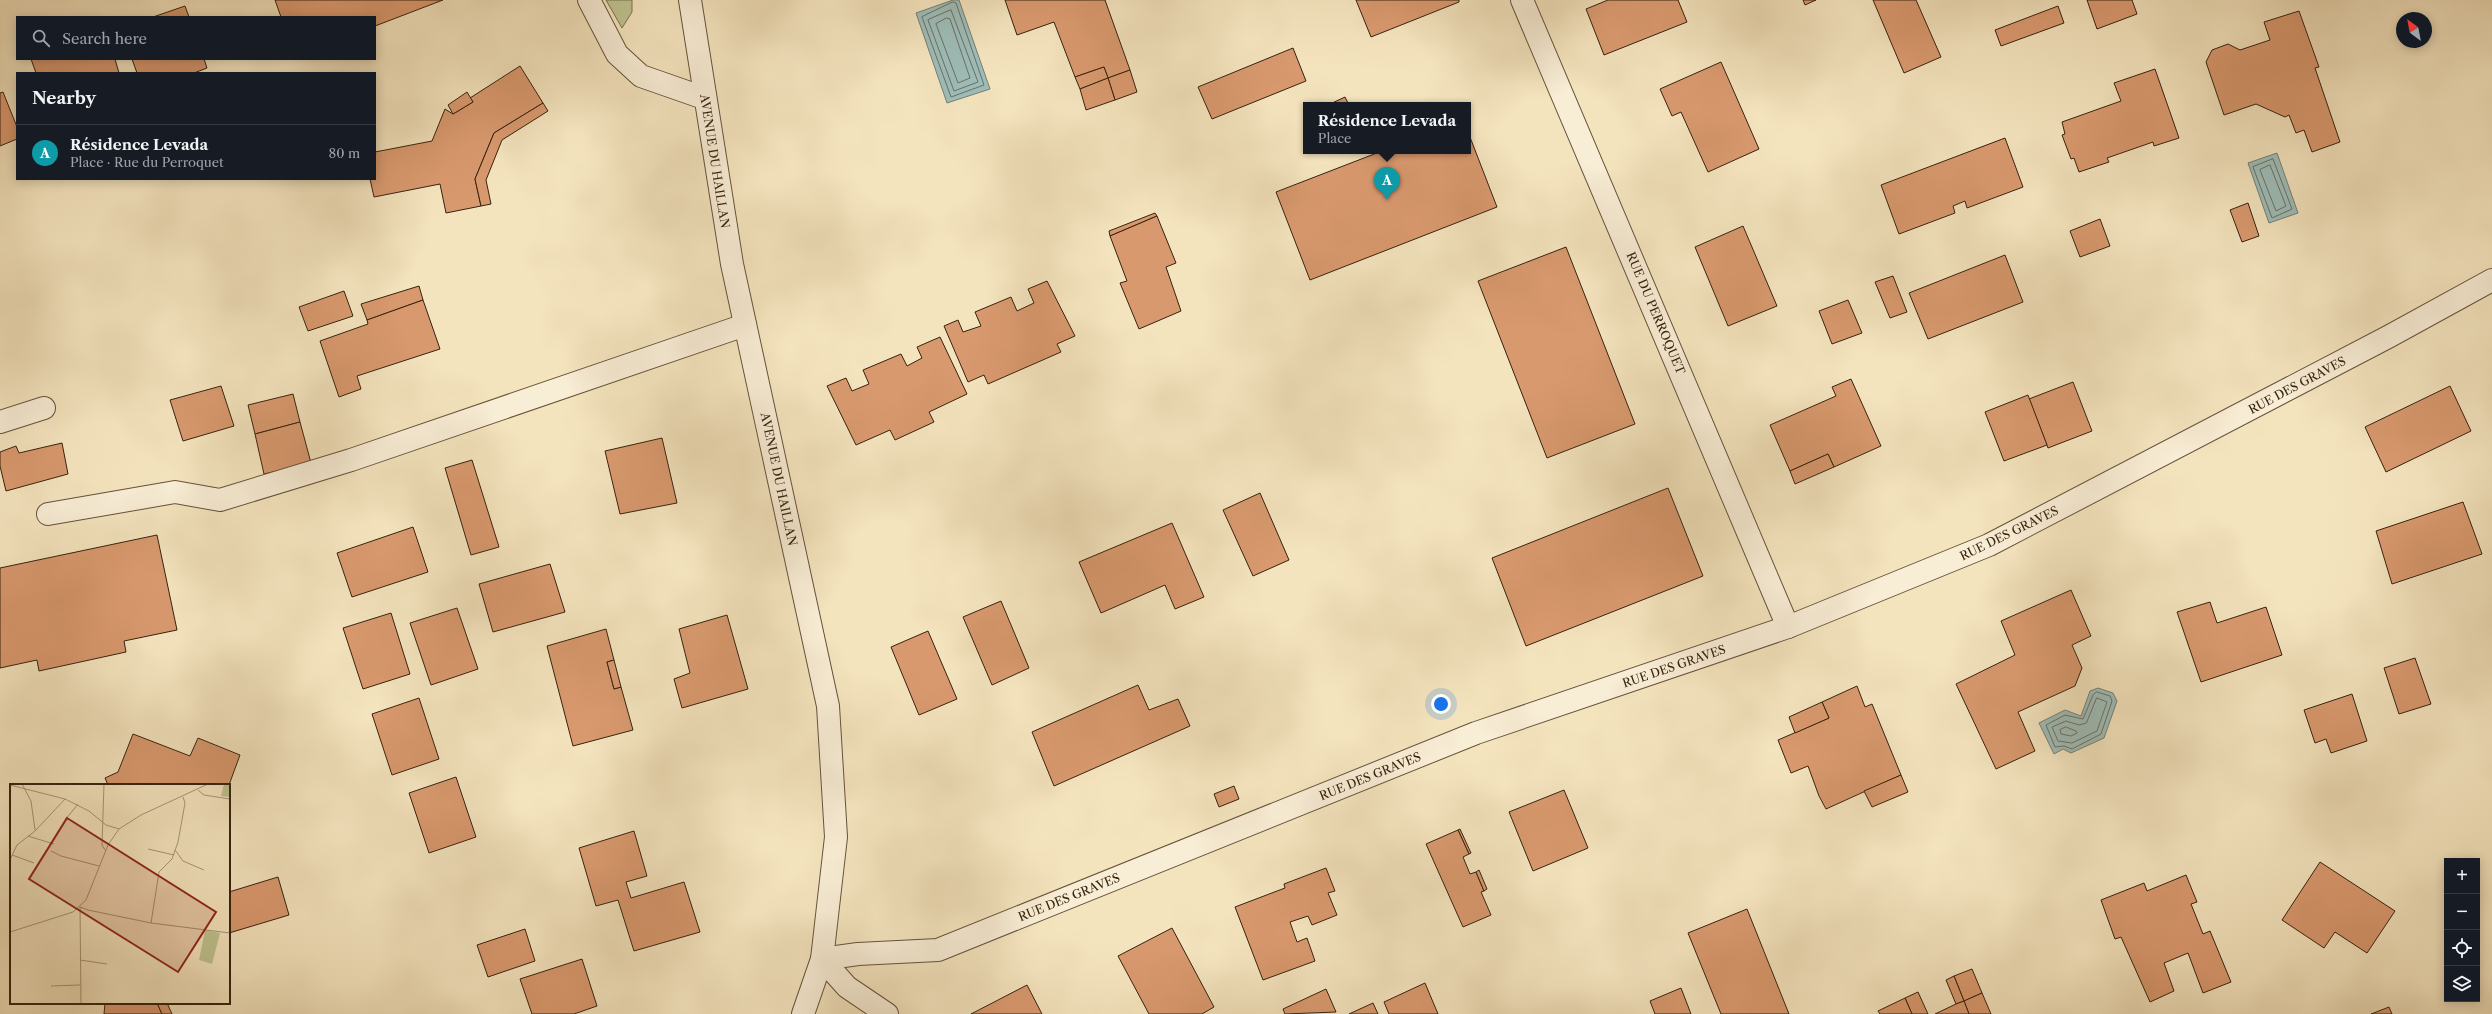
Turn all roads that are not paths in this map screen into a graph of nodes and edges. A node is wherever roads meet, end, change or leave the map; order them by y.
1 (589, 0) edge
2 (690, 0) edge
3 (1522, 0) edge
4 (704, 98) junction
5 (2492, 280) edge
6 (745, 325) junction
7 (44, 408) dead end
8 (0, 422) edge
9 (48, 514) dead end
10 (1788, 627) junction
11 (822, 959) junction
12 (802, 1014) edge
13 (887, 1014) edge

1 - 4 street
2 - 4 street, AVENUE DU HAILLAN
3 - 10 street, RUE DU PERROQUET
4 - 6 street, AVENUE DU HAILLAN
5 - 10 street, RUE DES GRAVES
6 - 9 street
6 - 11 street, AVENUE DU HAILLAN
7 - 8 street
10 - 11 street, RUE DES GRAVES
11 - 12 street, AVENUE DU HAILLAN
11 - 13 street

